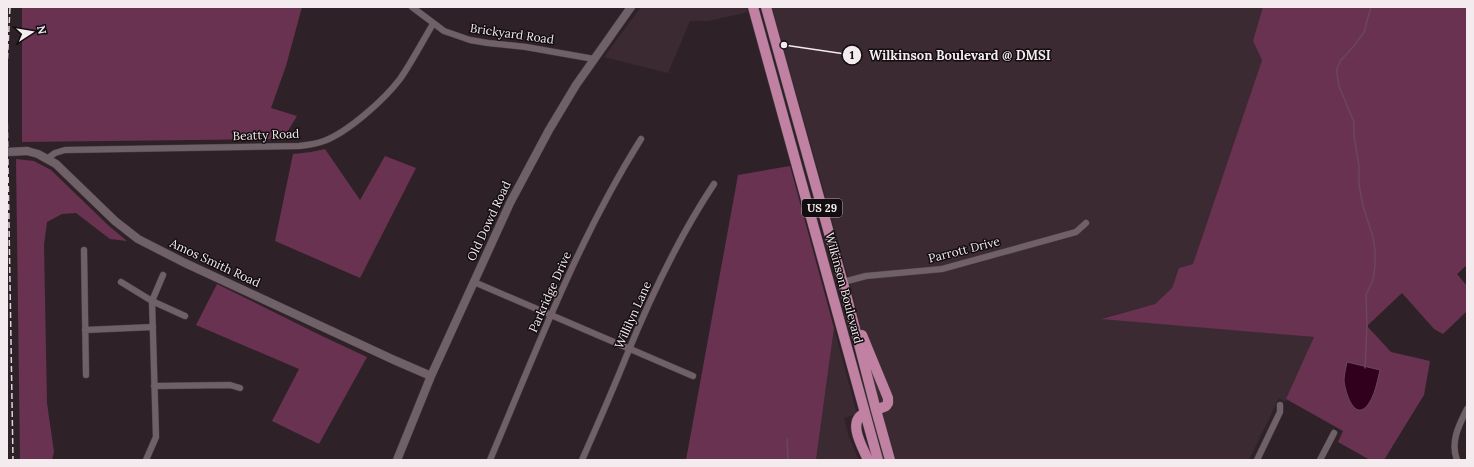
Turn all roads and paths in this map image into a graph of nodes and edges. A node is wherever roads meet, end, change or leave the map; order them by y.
1 (412, 7) edge
2 (631, 7) edge
3 (753, 7) edge
4 (766, 7) edge
5 (433, 24) junction
6 (594, 59) junction
7 (641, 139) dead end
8 (7, 152) edge
9 (48, 158) junction
10 (714, 184) dead end
11 (1086, 223) dead end
12 (84, 250) dead end
13 (163, 275) dead end
14 (121, 282) dead end
15 (474, 282) junction
16 (843, 282) junction
17 (846, 294) junction
18 (152, 301) junction
19 (185, 316) dead end
20 (550, 316) junction
21 (153, 327) junction
22 (85, 330) junction
23 (629, 349) junction
24 (86, 375) dead end
25 (431, 376) junction
26 (693, 376) dead end
27 (154, 386) junction
28 (240, 388) dead end
29 (1280, 405) dead end
30 (1467, 409) edge
31 (876, 410) junction
32 (865, 413) junction
33 (1334, 433) dead end
34 (146, 460) edge
35 (397, 460) edge
36 (490, 460) edge
37 (582, 460) edge
38 (868, 460) edge
39 (878, 460) edge
40 (890, 460) edge
41 (1257, 460) edge
42 (1320, 460) edge
43 (1457, 460) edge

1 - 5 street, Brickyard Road
2 - 6 street, Old Dowd Road
3 - 32 main road, Wilkinson Boulevard / US 29
4 - 16 main road, Wilkinson Boulevard / US 29
5 - 6 street, Brickyard Road
5 - 9 street, Beatty Road
6 - 15 street, Old Dowd Road
7 - 20 street, Parkridge Drive
8 - 9 street, Amos Smith Road, bridge
9 - 25 street, Amos Smith Road
10 - 23 street, Willilyn Lane
11 - 16 street, Parrott Drive
12 - 22 street
13 - 18 street
14 - 18 street
15 - 20 street
15 - 25 street, Old Dowd Road
16 - 17 main road, Wilkinson Boulevard / US 29
17 - 31 main road, Wilkinson Boulevard / US 29
17 - 31 main road
18 - 19 street
18 - 21 street
20 - 23 street
20 - 36 street, Parkridge Drive
21 - 22 street
21 - 27 street
22 - 24 street
23 - 26 street
23 - 37 street, Willilyn Lane
25 - 35 street, Old Dowd Road
27 - 28 street
27 - 34 street
29 - 41 street
30 - 43 street
31 - 32 street
31 - 40 main road, Wilkinson Boulevard / US 29
32 - 38 main road
32 - 39 main road, Wilkinson Boulevard / US 29
33 - 42 street

